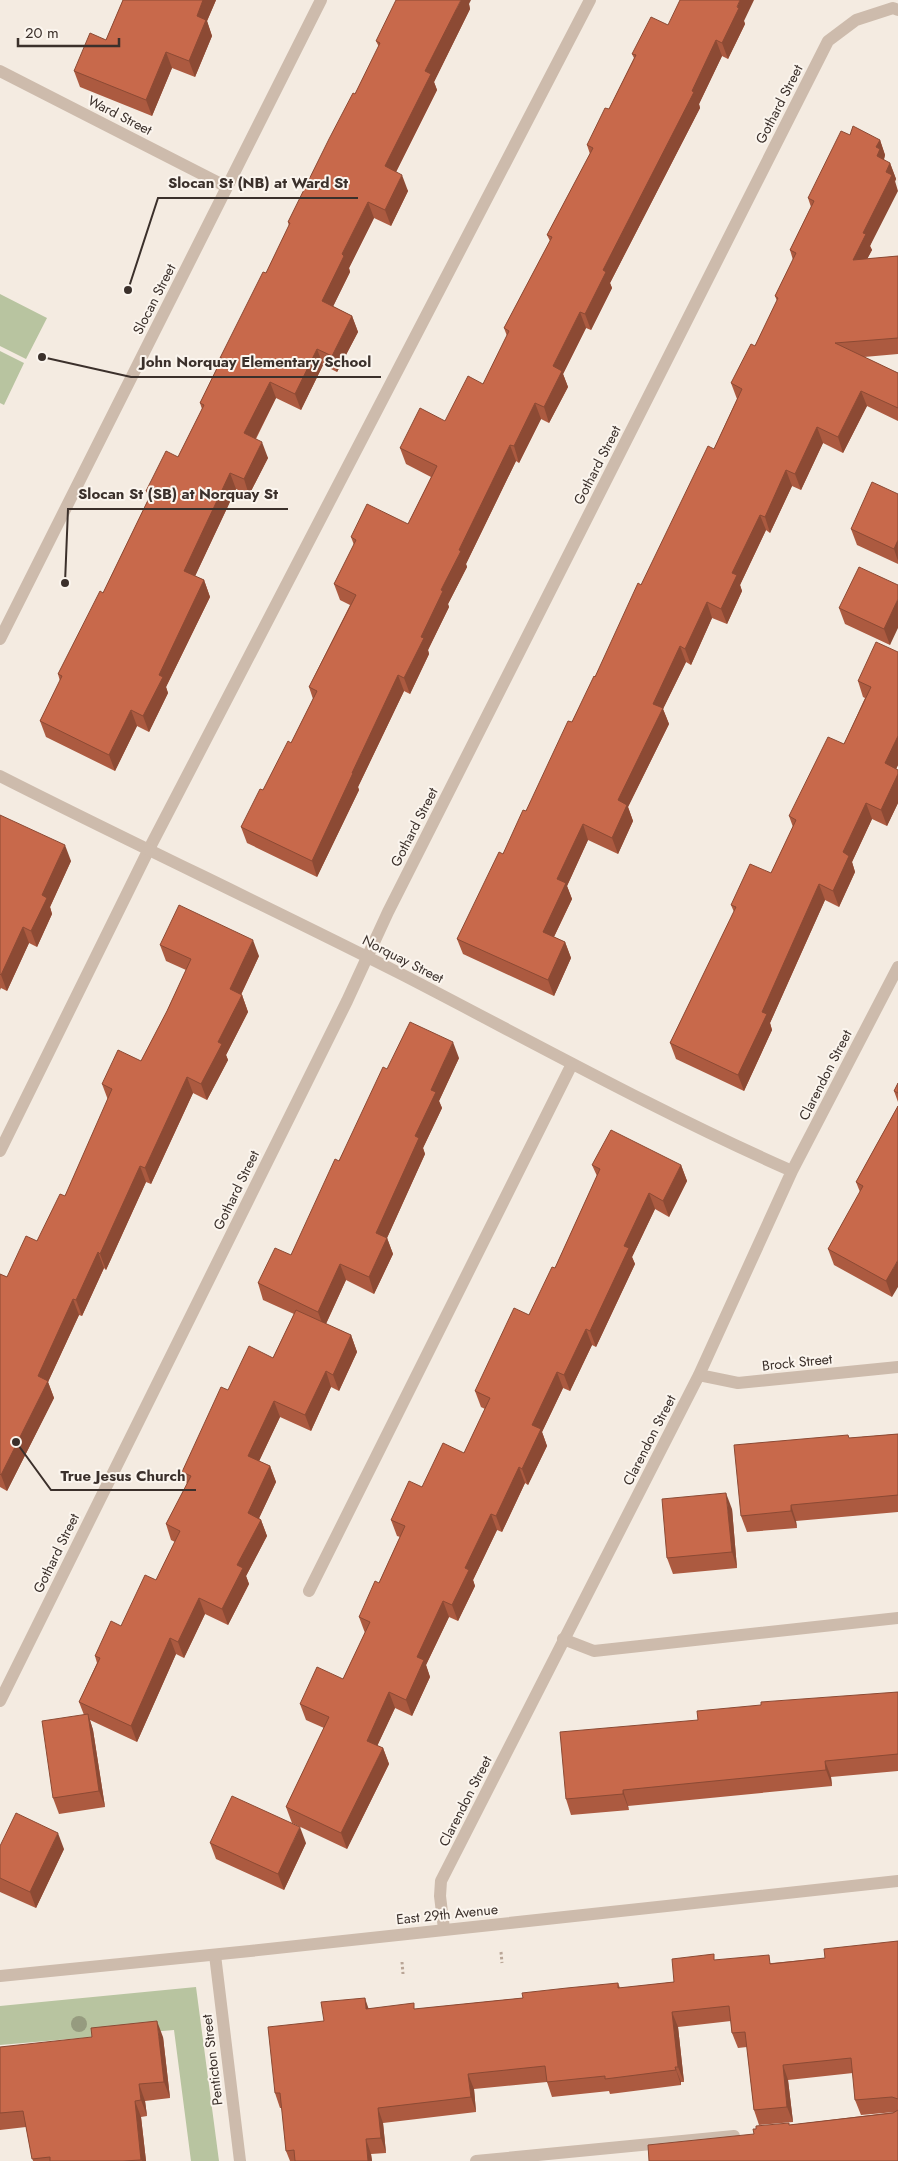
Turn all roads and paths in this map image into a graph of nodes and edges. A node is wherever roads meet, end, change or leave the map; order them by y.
1 (321, 0) edge
2 (590, 0) edge
3 (898, 10) edge
4 (0, 71) edge
5 (227, 187) junction
6 (0, 639) edge
7 (0, 776) edge
8 (148, 851) junction
9 (367, 957) junction
10 (898, 967) edge
11 (572, 1064) junction
12 (0, 1151) edge
13 (792, 1172) junction
14 (898, 1367) edge
15 (699, 1374) junction
16 (309, 1591) dead end
17 (898, 1618) edge
18 (563, 1639) junction
19 (0, 1701) edge
20 (898, 1881) edge
21 (444, 1929) junction
22 (501, 1952) dead end
23 (215, 1955) junction
24 (402, 1962) dead end
25 (502, 1963) dead end
26 (402, 1974) dead end
27 (0, 1976) edge
28 (751, 2134) edge
29 (240, 2161) edge
30 (476, 2161) edge

1 - 5 street, Slocan Street
2 - 8 street
3 - 9 street, Gothard Street
4 - 5 street, Ward Street
5 - 6 street, Slocan Street
7 - 8 street, Norquay Street
8 - 9 street, Norquay Street
8 - 12 street
9 - 11 street, Norquay Street
9 - 19 street, Gothard Street
10 - 13 street, Clarendon Street
11 - 13 street, Norquay Street
11 - 16 street
13 - 15 street, Clarendon Street
14 - 15 street, Brock Street
15 - 18 street, Clarendon Street
17 - 18 street
18 - 21 street, Clarendon Street
20 - 21 street, East 29th Avenue
21 - 23 street, East 29th Avenue
22 - 25 path
23 - 27 street, East 29th Avenue
23 - 29 street, Penticton Street
24 - 26 path
28 - 30 street

